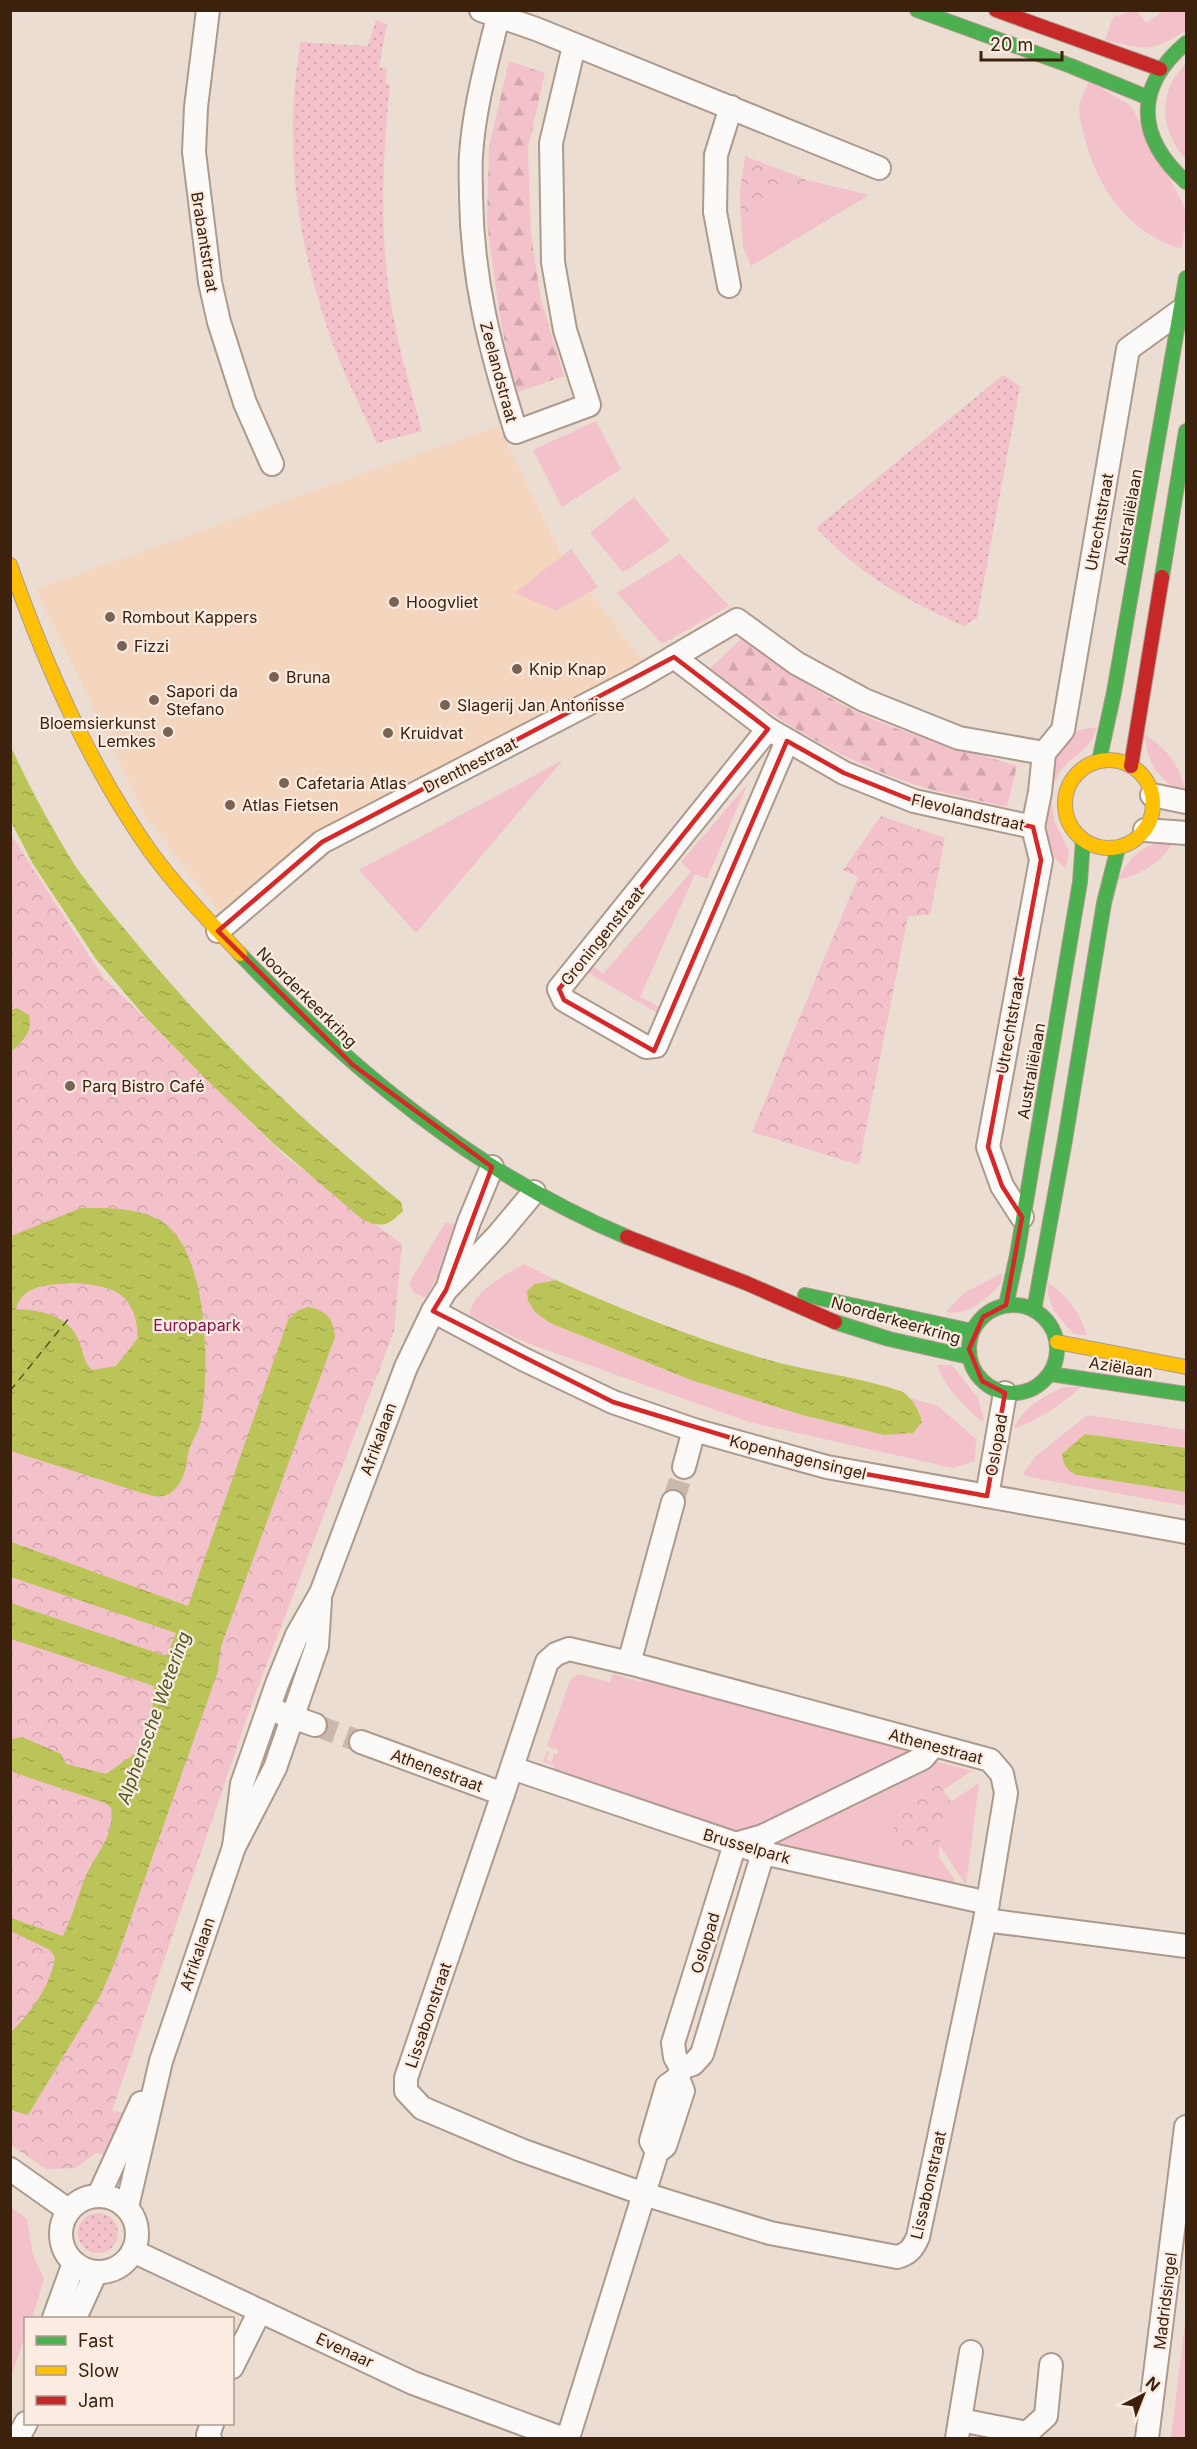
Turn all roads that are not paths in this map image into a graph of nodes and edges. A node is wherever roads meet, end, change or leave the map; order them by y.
1 (208, 10) edge
2 (917, 10) edge
3 (996, 10) edge
4 (489, 14) edge
5 (539, 20) edge
6 (1186, 43) edge
7 (574, 46) junction
8 (1160, 69) junction
9 (1149, 98) junction
10 (731, 107) junction
11 (879, 168) dead end
12 (1186, 182) edge
13 (1186, 279) edge
14 (729, 286) dead end
15 (1182, 310) junction
16 (1186, 431) edge
17 (272, 464) dead end
18 (10, 565) edge
19 (674, 657) junction
20 (777, 735) junction
21 (1044, 753) junction
22 (1099, 761) junction
23 (1131, 766) junction
24 (1152, 795) junction
25 (1186, 802) edge
26 (1033, 827) junction
27 (1145, 830) junction
28 (1186, 833) edge
29 (1083, 840) junction
30 (1118, 848) junction
31 (218, 931) junction
32 (492, 1167) junction
33 (534, 1192) junction
34 (1022, 1217) junction
35 (748, 1284) junction
36 (446, 1290) junction
37 (1006, 1305) junction
38 (1034, 1310) junction
39 (433, 1311) junction
40 (972, 1331) junction
41 (1057, 1342) junction
42 (969, 1357) junction
43 (1186, 1368) edge
44 (1050, 1374) junction
45 (1005, 1393) junction
46 (1186, 1394) edge
47 (694, 1430) junction
48 (684, 1467) tunnel mouth
49 (987, 1496) junction
50 (673, 1502) tunnel mouth
51 (1186, 1532) edge
52 (321, 1593) junction
53 (629, 1663) junction
54 (268, 1708) junction
55 (292, 1717) junction
56 (315, 1725) tunnel mouth
57 (361, 1742) tunnel mouth
58 (934, 1745) junction
59 (512, 1768) junction
60 (503, 1794) junction
61 (735, 1844) junction
62 (763, 1845) junction
63 (234, 1847) junction
64 (987, 1911) junction
65 (1186, 1946) edge
66 (161, 2061) junction
67 (680, 2073) junction
68 (1186, 2127) edge
69 (10, 2169) edge
70 (644, 2194) junction
71 (99, 2195) junction
72 (127, 2207) junction
73 (68, 2210) junction
74 (133, 2251) junction
75 (74, 2263) junction
76 (96, 2272) junction
77 (260, 2311) junction
78 (54, 2317) edge
79 (76, 2317) edge
80 (971, 2352) dead end
81 (234, 2363) edge
82 (1051, 2366) dead end
83 (25, 2425) edge
84 (212, 2425) edge
85 (959, 2429) edge
86 (18, 2439) edge
87 (210, 2439) edge
88 (561, 2439) edge
89 (568, 2439) edge
90 (1147, 2439) edge

1 - 17 street, Brabantstraat
2 - 9 street
3 - 8 street
4 - 5 street, Zeelandstraat
4 - 7 street, Zeelandstraat
5 - 7 street, Zeelandstraat
6 - 8 street
7 - 10 street, Zeelandstraat
8 - 9 street
9 - 12 street
10 - 11 street, Zeelandstraat
10 - 14 street
13 - 15 street, Australiëlaan
15 - 21 street, Utrechtstraat
15 - 22 street, Australiëlaan
16 - 23 street
18 - 31 street, Noorderkeerkring
19 - 20 street, Flevolandstraat
19 - 21 street, Drenthestraat
19 - 31 street, Drenthestraat
20 - 20 street, Groningenstraat
20 - 26 street, Flevolandstraat
21 - 26 street, Flevolandstraat
22 - 23 street
22 - 29 street
23 - 24 street
24 - 25 street
24 - 27 street
26 - 34 street, Utrechtstraat
27 - 28 street
27 - 30 street
29 - 30 street
29 - 34 street, Australiëlaan
30 - 38 street
31 - 32 street, Noorderkeerkring
32 - 33 street, Noorderkeerkring
32 - 36 street, Afrikalaan
33 - 35 street, Noorderkeerkring
33 - 36 street, Afrikalaan
34 - 37 street, Australiëlaan
35 - 40 street, Noorderkeerkring
35 - 42 street, Noorderkeerkring
36 - 39 street, Afrikalaan
37 - 38 street
37 - 40 street
38 - 41 street
39 - 47 street, Kopenhagensingel
39 - 52 street, Afrikalaan
40 - 42 street
41 - 43 street, Aziëlaan
41 - 44 street
42 - 45 street
44 - 45 street
44 - 46 street, Aziëlaan
45 - 49 street, Oslopad
47 - 48 street
47 - 49 street, Kopenhagensingel
49 - 51 street, Kopenhagensingel
50 - 53 street
52 - 54 street, Afrikalaan
52 - 55 street, Afrikalaan
53 - 58 street, Athenestraat
53 - 59 street, Athenestraat
54 - 55 street
54 - 63 street, Afrikalaan
55 - 56 street
55 - 63 street, Afrikalaan
57 - 60 street, Athenestraat
58 - 62 street
58 - 64 street, Athenestraat
59 - 60 street, Athenestraat
59 - 61 street, Brusselpark
60 - 70 street, Lissabonstraat
61 - 62 street, Brusselpark
61 - 67 street, Oslopad
62 - 64 street, Brusselpark
62 - 67 street, Oslopad
63 - 66 street, Afrikalaan
64 - 65 street
64 - 70 street, Lissabonstraat
66 - 71 street, Afrikalaan
66 - 72 street, Afrikalaan
67 - 70 street, Oslopad
68 - 90 street, Madridsingel
69 - 73 street
70 - 89 street
71 - 72 street
71 - 73 street
72 - 74 street
73 - 75 street
74 - 76 street
74 - 77 street, Evenaar
75 - 76 street
75 - 78 street
76 - 79 street
77 - 81 street
77 - 88 street, Evenaar
80 - 85 street
82 - 85 street
83 - 86 street
84 - 87 street

